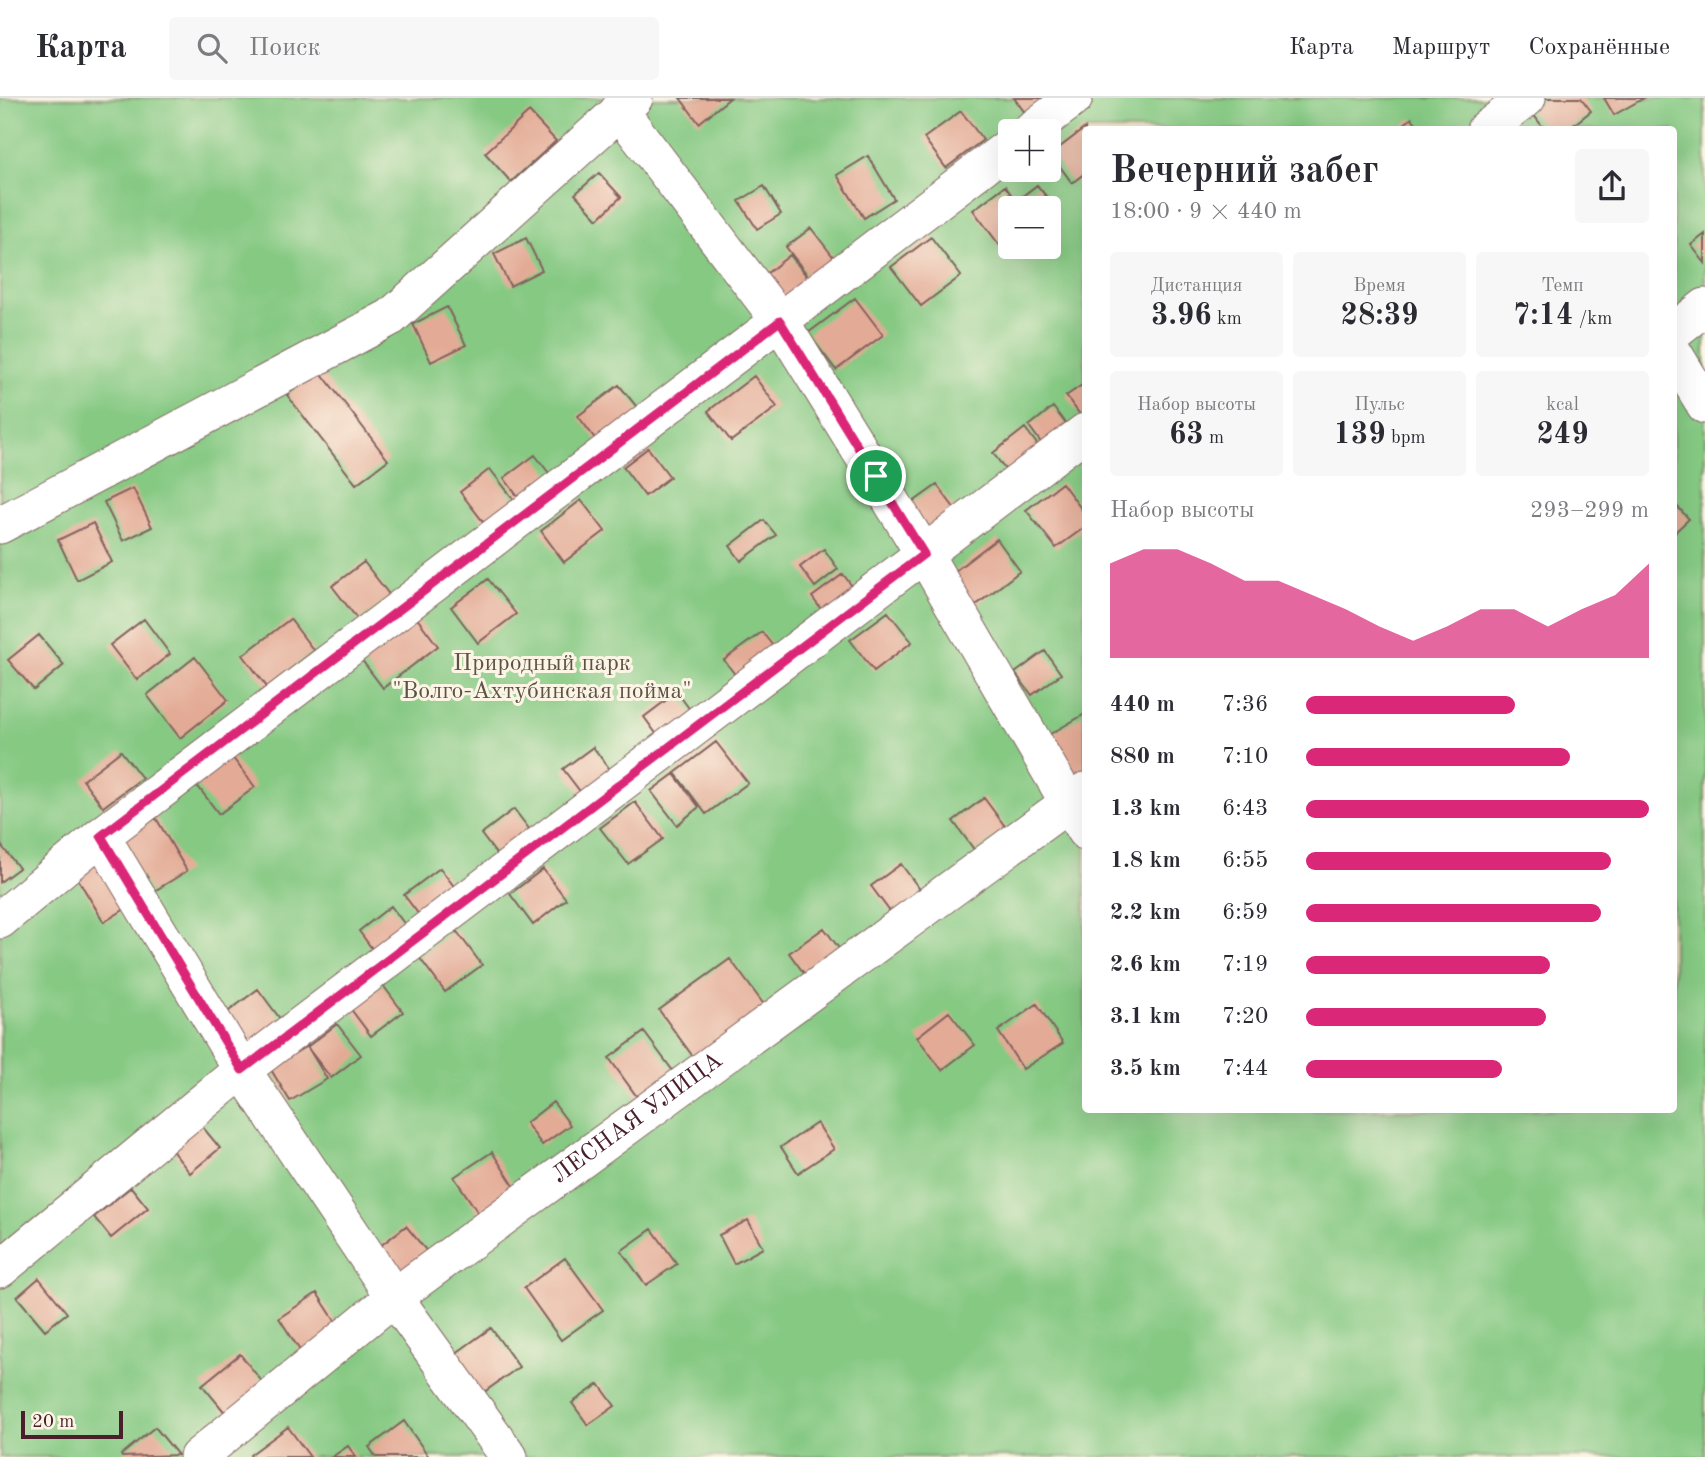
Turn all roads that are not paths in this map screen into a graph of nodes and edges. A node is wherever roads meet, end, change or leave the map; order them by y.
1 (1074, 98) edge
2 (627, 104) edge
3 (1046, 119) edge
4 (998, 155) edge
5 (1705, 307) edge
6 (780, 321) junction
7 (1677, 329) edge
8 (1677, 359) edge
9 (1705, 405) edge
10 (1082, 434) edge
11 (0, 525) edge
12 (924, 554) junction
13 (1080, 808) edge
14 (101, 836) junction
15 (0, 920) edge
16 (242, 1070) junction
17 (0, 1269) edge
18 (394, 1297) junction
19 (198, 1457) edge
20 (509, 1457) edge

1 - 3 street
2 - 6 street
2 - 11 street
4 - 6 street
5 - 7 street
6 - 12 street
6 - 14 street
8 - 9 street
10 - 12 street
12 - 13 street
12 - 16 street
13 - 18 street, ЛЕСНАЯ УЛИЦА
14 - 15 street
14 - 16 street
16 - 17 street
16 - 18 street
18 - 19 street, ЛЕСНАЯ УЛИЦА
18 - 20 street

